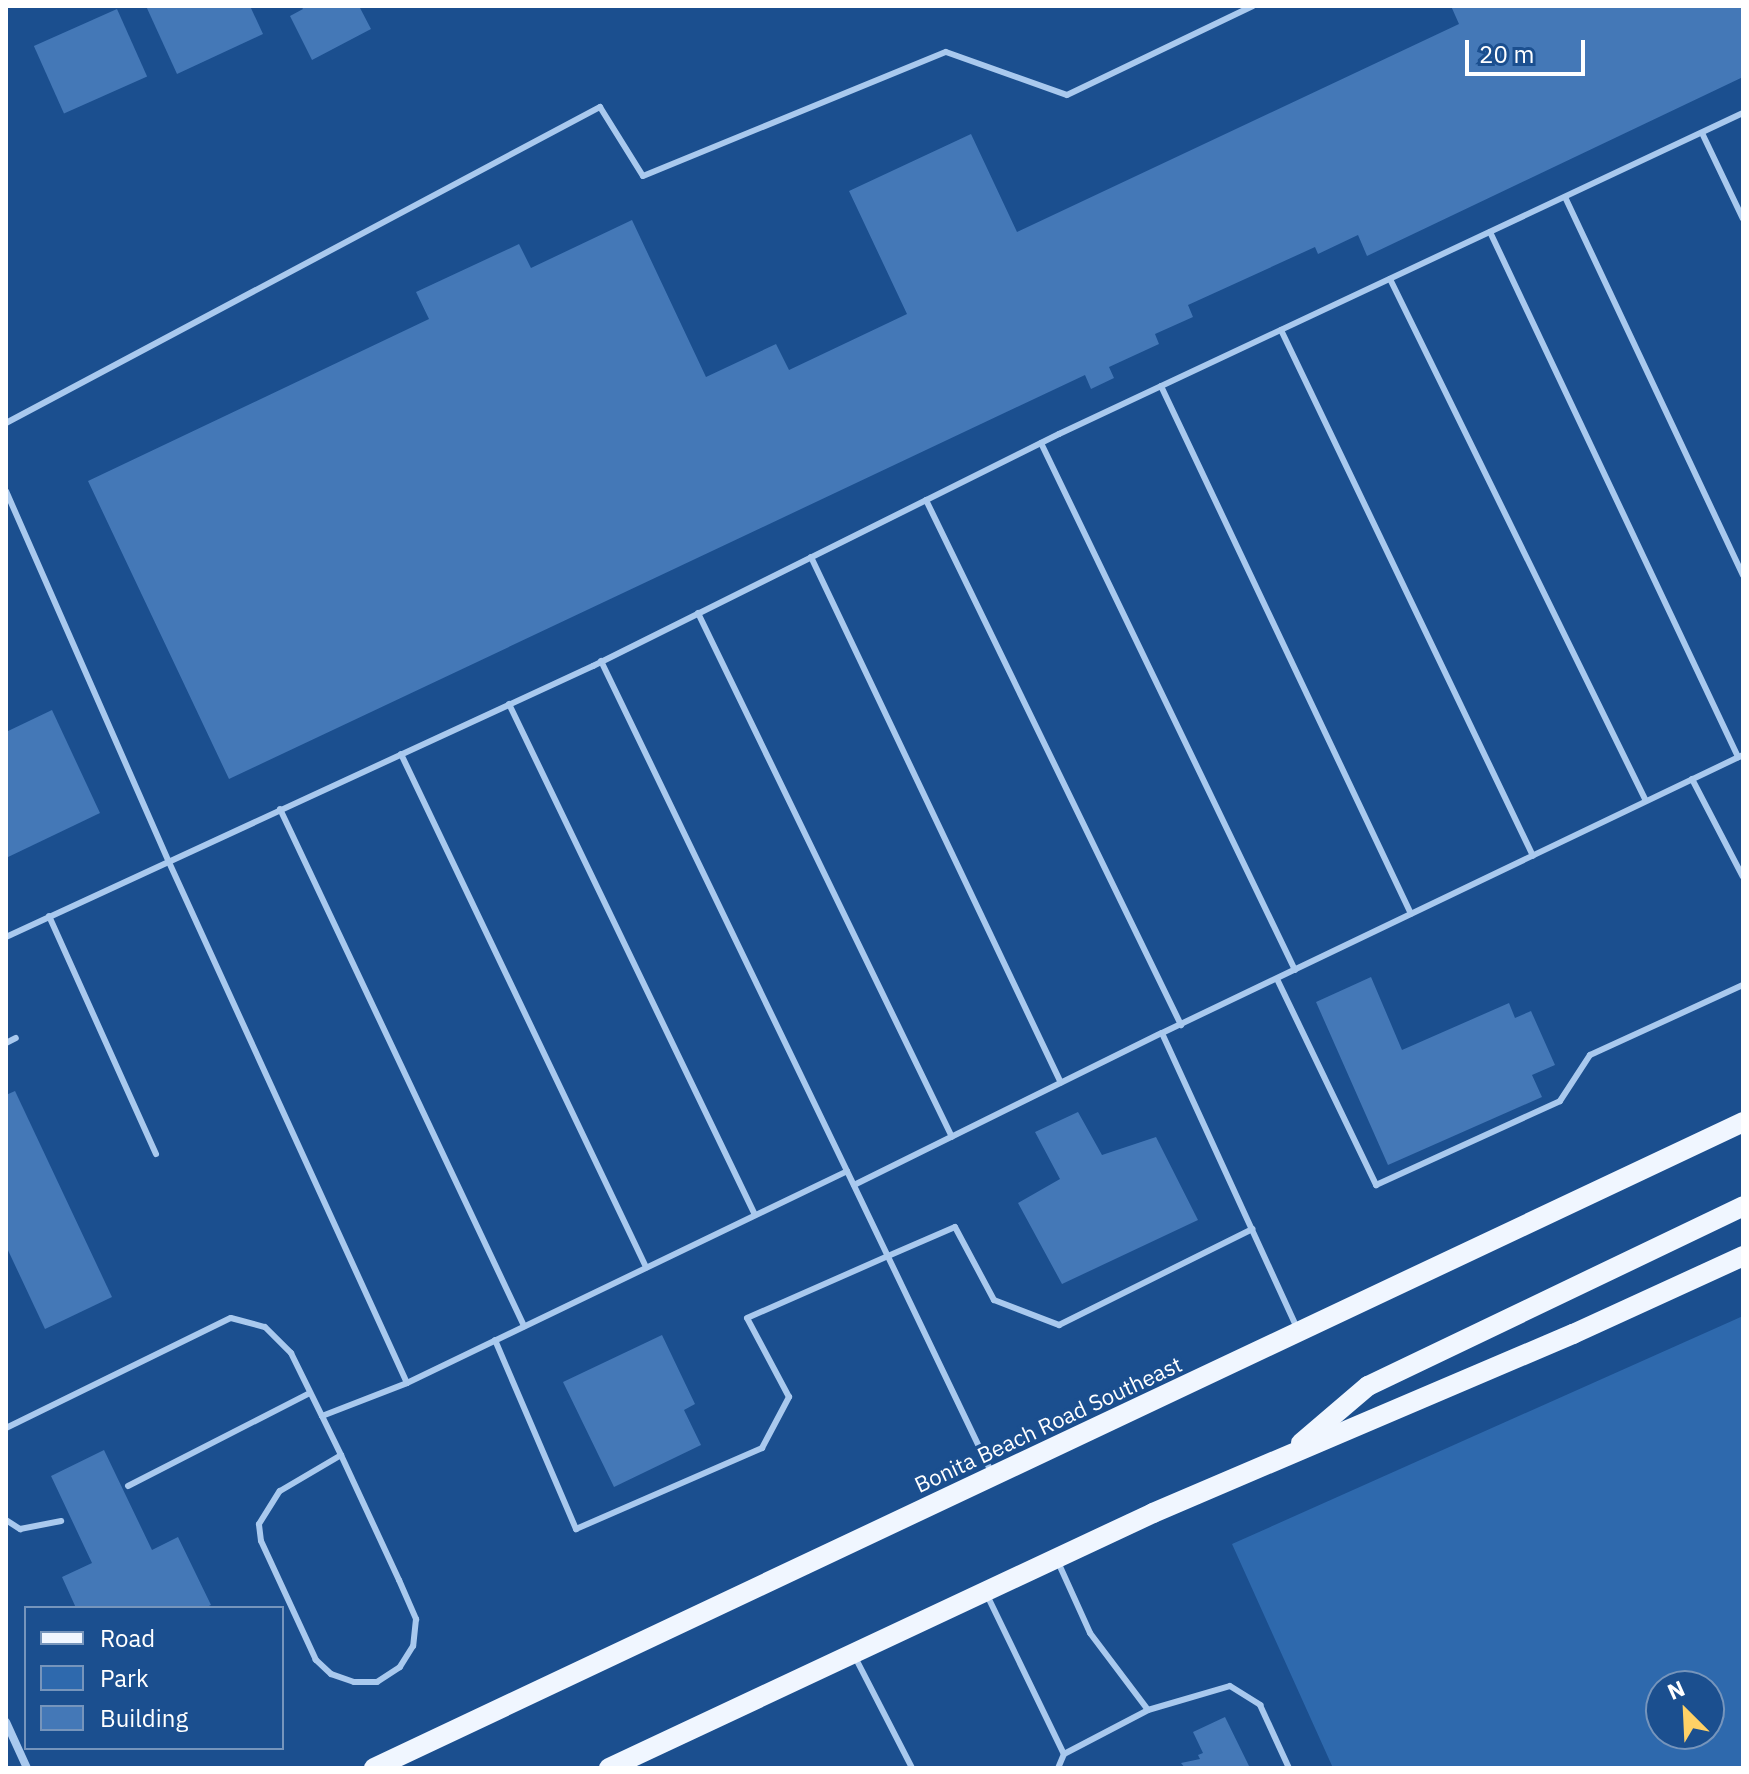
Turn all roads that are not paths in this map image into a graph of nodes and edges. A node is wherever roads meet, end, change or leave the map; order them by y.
1 (1253, 6) edge
2 (1743, 113) edge
3 (1702, 133) junction
4 (1565, 197) junction
5 (1743, 219) edge
6 (1490, 232) junction
7 (1390, 279) junction
8 (1281, 330) junction
9 (1161, 386) junction
10 (6, 423) edge
11 (1041, 443) junction
12 (6, 491) edge
13 (926, 500) junction
14 (811, 557) junction
15 (1743, 575) edge
16 (698, 613) junction
17 (601, 661) junction
18 (509, 704) junction
19 (401, 754) junction
20 (1740, 756) edge
21 (1692, 779) junction
22 (1646, 801) junction
23 (280, 809) junction
24 (1743, 853) edge
25 (1533, 856) junction
26 (1733, 858) junction
27 (168, 860) junction
28 (1743, 877) edge
29 (1411, 914) junction
30 (49, 916) junction
31 (6, 937) edge
32 (1295, 970) junction
33 (1277, 979) junction
34 (1743, 985) edge
35 (1181, 1025) junction
36 (1162, 1033) junction
37 (16, 1038) dead end
38 (6, 1043) edge
39 (1061, 1083) junction
40 (1743, 1122) edge
41 (952, 1137) junction
42 (156, 1154) dead end
43 (847, 1171) junction
44 (854, 1185) junction
45 (1743, 1206) edge
46 (755, 1215) junction
47 (1252, 1229) junction
48 (888, 1256) junction
49 (1743, 1256) edge
50 (646, 1267) junction
51 (524, 1326) junction
52 (1300, 1333) junction
53 (495, 1340) junction
54 (407, 1383) junction
55 (310, 1393) junction
56 (322, 1416) junction
57 (6, 1428) edge
58 (341, 1455) junction
59 (1286, 1456) junction
60 (994, 1476) junction
61 (128, 1486) dead end
62 (6, 1520) edge
63 (61, 1521) dead end
64 (1056, 1559) junction
65 (986, 1593) junction
66 (854, 1655) junction
67 (1148, 1710) junction
68 (6, 1722) edge
69 (1064, 1754) junction
70 (27, 1768) edge
71 (374, 1768) edge
72 (609, 1768) edge
73 (912, 1768) edge
74 (1058, 1768) edge
75 (1289, 1768) edge

1 - 10 lane
2 - 3 lane
3 - 4 lane
3 - 5 lane
4 - 6 lane
4 - 15 lane
6 - 7 lane
6 - 20 lane
7 - 8 lane
7 - 22 lane
8 - 9 lane
8 - 25 lane
9 - 11 lane
9 - 29 lane
11 - 13 lane
11 - 32 lane
12 - 27 lane
13 - 14 lane
13 - 35 lane
14 - 16 lane
14 - 39 lane
16 - 17 lane
16 - 41 lane
17 - 18 lane
17 - 43 lane
18 - 19 lane
18 - 46 lane
19 - 23 lane
19 - 50 lane
20 - 21 lane
21 - 22 lane
21 - 26 lane
22 - 25 lane
23 - 27 lane
23 - 51 lane
24 - 26 lane
25 - 29 lane
26 - 28 lane
27 - 30 lane
27 - 54 lane
29 - 32 lane
30 - 31 lane
30 - 42 lane
32 - 33 lane
33 - 34 lane
33 - 35 lane
35 - 36 lane
36 - 39 lane
36 - 47 lane
37 - 38 lane
39 - 41 lane
40 - 52 main road, Bonita Beach Road Southeast
41 - 44 lane
43 - 44 lane
43 - 46 lane
44 - 48 lane
45 - 59 main road
46 - 50 lane
47 - 48 lane
47 - 52 lane
48 - 53 lane
48 - 60 lane
49 - 59 main road
50 - 51 lane
51 - 53 lane
52 - 60 main road, Bonita Beach Road Southeast
53 - 54 lane
54 - 56 lane
55 - 56 lane
55 - 57 lane
55 - 61 lane
56 - 58 lane
58 - 58 lane
59 - 64 main road
60 - 71 main road, Bonita Beach Road Southeast
62 - 63 lane
64 - 65 main road
64 - 67 lane
65 - 66 main road
65 - 69 lane
66 - 72 main road
66 - 73 lane
67 - 69 lane
67 - 75 lane
68 - 70 street
69 - 74 lane

